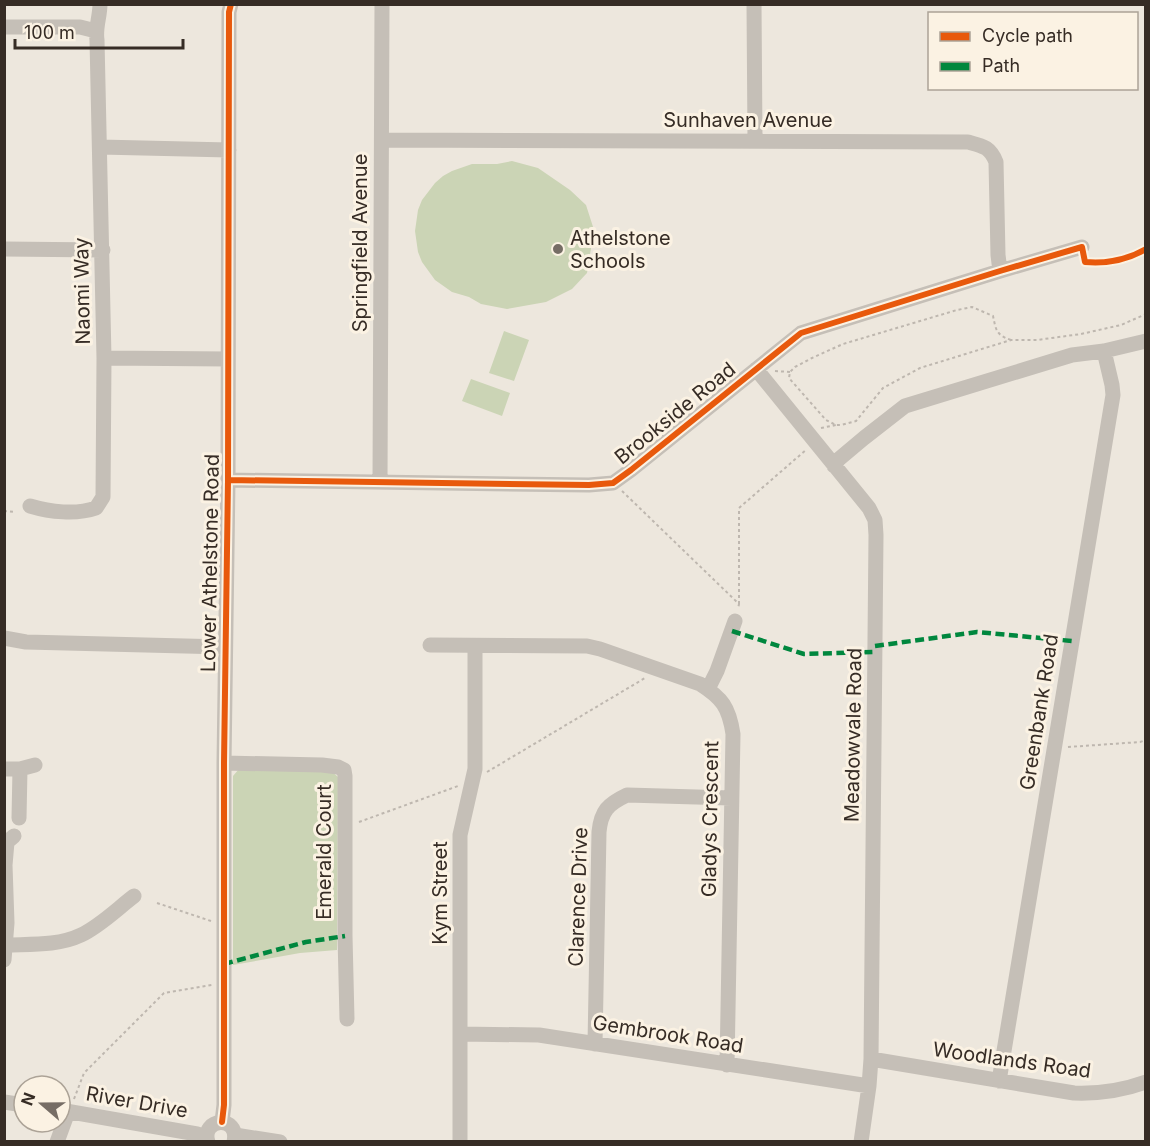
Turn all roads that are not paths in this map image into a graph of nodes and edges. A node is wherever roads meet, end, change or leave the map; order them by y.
1 (100, 4) edge
2 (231, 4) edge
3 (382, 4) edge
4 (754, 4) edge
5 (4, 27) edge
6 (96, 31) junction
7 (382, 140) junction
8 (755, 140) junction
9 (100, 147) junction
10 (229, 150) junction
11 (1082, 247) dead end
12 (4, 249) edge
13 (103, 250) junction
14 (1000, 271) junction
15 (1146, 341) edge
16 (1104, 351) junction
17 (105, 358) junction
18 (228, 359) junction
19 (756, 369) junction
20 (834, 466) junction
21 (228, 480) junction
22 (380, 482) junction
23 (30, 506) dead end
24 (735, 621) road end
25 (4, 638) edge
26 (430, 645) dead end
27 (475, 646) junction
28 (225, 647) junction
29 (708, 689) junction
30 (224, 763) junction
31 (20, 768) edge
32 (731, 798) junction
33 (19, 818) dead end
34 (14, 836) dead end
35 (134, 896) dead end
36 (5, 953) edge
37 (347, 1019) dead end
38 (460, 1034) junction
39 (595, 1044) junction
40 (871, 1059) junction
41 (727, 1065) junction
42 (999, 1081) junction
43 (1146, 1082) edge
44 (869, 1086) junction
45 (72, 1112) edge
46 (222, 1122) junction
47 (235, 1138) edge
48 (208, 1139) edge
49 (280, 1142) edge
50 (459, 1142) edge
51 (861, 1142) edge

1 - 6 street, Naomi Way
2 - 10 street, Lower Athelstone Road
3 - 7 street, Springfield Avenue
4 - 8 street
5 - 6 street
6 - 9 street, Naomi Way
7 - 8 street, Sunhaven Avenue
7 - 22 street, Springfield Avenue
8 - 14 street, Sunhaven Avenue
9 - 10 street
9 - 13 street, Naomi Way
10 - 18 street, Lower Athelstone Road
11 - 14 street, Brookside Road
12 - 13 street
13 - 17 street, Naomi Way
14 - 19 street, Brookside Road
15 - 16 street
16 - 20 street
16 - 42 street, Greenbank Road
17 - 18 street
17 - 23 street, Naomi Way
18 - 21 street, Lower Athelstone Road
19 - 20 street, Meadowvale Road
19 - 22 street, Brookside Road
20 - 40 street, Meadowvale Road
21 - 22 street, Brookside Road
21 - 28 street, Lower Athelstone Road
24 - 29 street
25 - 28 street
26 - 27 street, Gladys Crescent
27 - 29 street, Gladys Crescent
27 - 38 street, Kym Street
28 - 30 street, Lower Athelstone Road
29 - 32 street, Gladys Crescent
30 - 37 street, Emerald Court
30 - 46 street, Lower Athelstone Road
31 - 33 street
32 - 39 street, Clarence Drive
32 - 41 street, Gladys Crescent
34 - 36 street
35 - 36 street
38 - 39 street, Gembrook Road
38 - 50 street, Kym Street
39 - 41 street, Gembrook Road
40 - 42 street, Woodlands Road
40 - 44 street, Meadowvale Road
41 - 44 street, Gembrook Road
42 - 43 street, Woodlands Road
44 - 51 street, Meadowvale Road
45 - 48 street, River Drive
46 - 47 street
46 - 48 street
47 - 49 street

